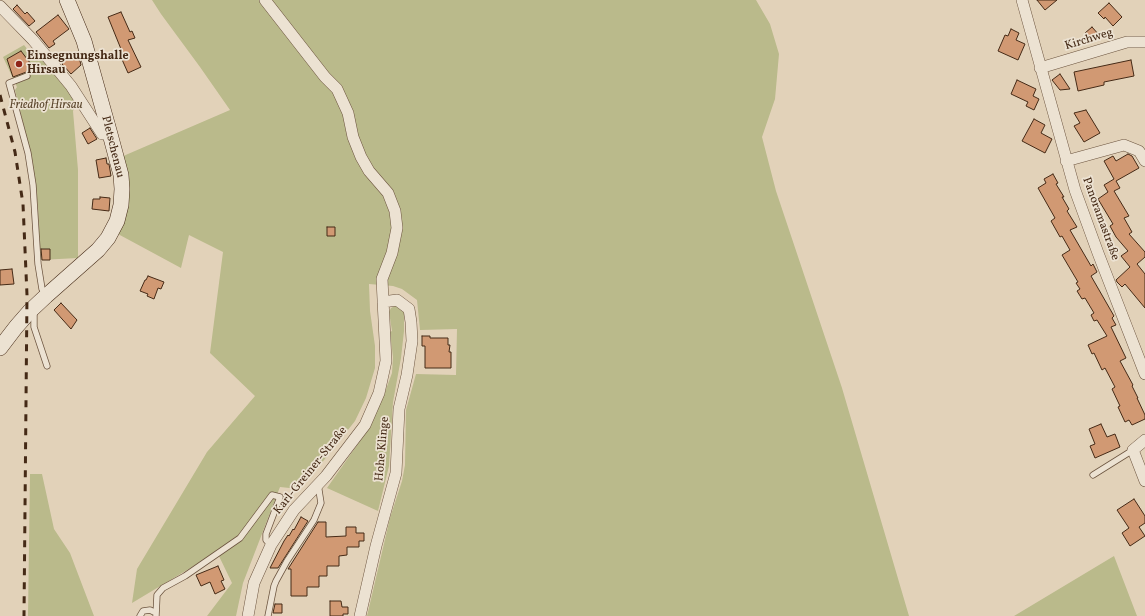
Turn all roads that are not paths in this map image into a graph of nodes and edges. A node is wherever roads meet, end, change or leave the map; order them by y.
1 (67, 0) edge
2 (265, 0) edge
3 (1022, 0) edge
4 (0, 6) edge
5 (1145, 42) edge
6 (1040, 68) junction
7 (28, 76) dead end
8 (110, 134) junction
9 (1142, 148) edge
10 (1066, 161) junction
11 (1145, 161) edge
12 (46, 296) junction
13 (383, 302) junction
14 (30, 311) junction
15 (0, 348) edge
16 (47, 366) dead end
17 (1145, 374) edge
18 (1145, 440) edge
19 (1133, 450) junction
20 (1093, 475) dead end
21 (1145, 481) edge
22 (318, 484) junction
23 (271, 545) junction
24 (156, 614) edge
25 (140, 616) edge
26 (248, 616) edge
27 (268, 616) edge
28 (360, 616) edge

1 - 8 main road, Pletschenau
2 - 13 street, Karl-Greiner-Straße
3 - 6 street, Panoramastraße
4 - 8 street
5 - 6 street, Kirchweg
6 - 10 street, Panoramastraße
7 - 12 lane
8 - 12 main road, Pletschenau
9 - 10 street
9 - 11 street
10 - 17 street, Panoramastraße
12 - 14 main road, Pletschenau
13 - 22 street, Karl-Greiner-Straße
13 - 28 street, Hohe Klinge
14 - 15 main road, Pletschenau
14 - 16 lane
18 - 19 street
19 - 20 lane
19 - 21 street
22 - 23 street, Karl-Greiner-Straße
22 - 27 lane
23 - 24 lane
23 - 26 street, Karl-Greiner-Straße
24 - 25 lane

